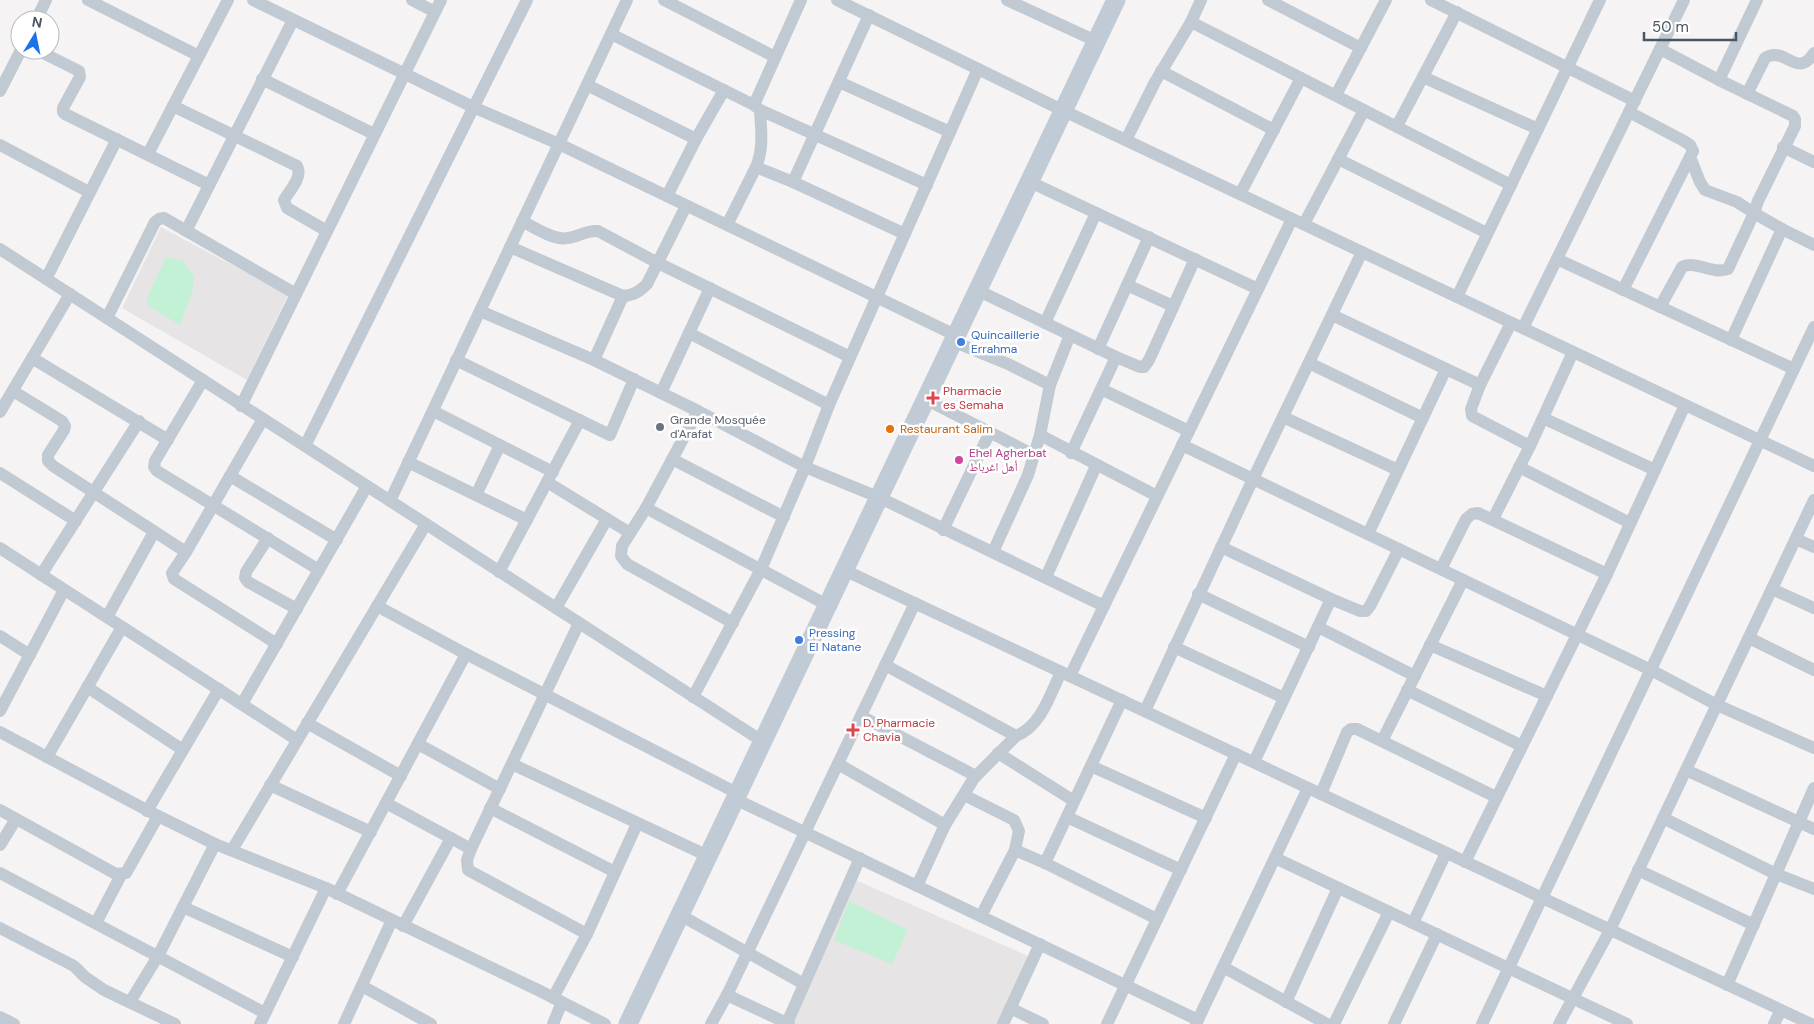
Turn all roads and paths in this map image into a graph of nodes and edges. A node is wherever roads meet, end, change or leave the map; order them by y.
1 (88, 0) edge
2 (228, 0) edge
3 (412, 0) edge
4 (527, 0) edge
5 (627, 0) edge
6 (664, 0) edge
7 (801, 0) edge
8 (837, 0) edge
9 (1007, 0) edge
10 (1116, 0) edge
11 (1201, 0) edge
12 (1268, 0) edge
13 (1386, 0) edge
14 (1431, 0) edge
15 (1600, 0) edge
16 (1684, 0) edge
17 (1756, 0) edge
18 (260, 2) edge
19 (1029, 4) edge
20 (438, 6) edge
21 (1457, 12) junction
22 (869, 15) junction
23 (293, 20) junction
24 (1191, 22) junction
25 (611, 34) junction
26 (1096, 41) junction
27 (1361, 48) junction
28 (1660, 49) junction
29 (1814, 53) edge
30 (199, 56) junction
31 (775, 57) junction
32 (15, 60) edge
33 (57, 60) edge
34 (1567, 67) junction
35 (978, 69) junction
36 (1161, 71) junction
37 (404, 74) junction
38 (1423, 77) junction
39 (1302, 78) junction
40 (262, 79) junction
41 (1719, 80) junction
42 (839, 82) junction
43 (587, 85) junction
44 (724, 90) junction
45 (0, 91) edge
46 (1747, 94) junction
47 (1336, 95) junction
48 (173, 106) junction
49 (473, 107) junction
50 (1632, 107) junction
51 (757, 108) junction
52 (1062, 110) junction
53 (1364, 110) junction
54 (1397, 126) junction
55 (1274, 130) junction
56 (1538, 130) junction
57 (950, 132) junction
58 (374, 134) junction
59 (814, 135) junction
60 (234, 136) junction
61 (116, 138) junction
62 (696, 139) junction
63 (1126, 140) junction
64 (559, 144) junction
65 (0, 145) edge
66 (1783, 147) junction
67 (148, 154) junction
68 (1690, 157) junction
69 (1338, 159) junction
70 (1814, 160) edge
71 (756, 166) junction
72 (1028, 181) junction
73 (793, 182) junction
74 (209, 185) junction
75 (927, 185) junction
76 (1511, 185) junction
77 (89, 192) junction
78 (1240, 194) junction
79 (668, 196) junction
80 (686, 206) junction
81 (1096, 212) junction
82 (1754, 213) junction
83 (1298, 221) junction
84 (522, 222) junction
85 (727, 225) junction
86 (1782, 229) junction
87 (186, 231) junction
88 (327, 231) junction
89 (1488, 233) junction
90 (905, 234) junction
91 (1148, 238) junction
92 (1814, 245) edge
93 (510, 247) junction
94 (1362, 252) junction
95 (2, 255) edge
96 (1195, 259) junction
97 (1557, 259) junction
98 (658, 263) junction
99 (46, 279) junction
100 (1127, 285) junction
101 (710, 288) junction
102 (1258, 288) junction
103 (977, 290) junction
104 (1623, 290) junction
105 (70, 294) junction
106 (296, 294) junction
107 (623, 296) junction
108 (1457, 297) junction
109 (877, 298) junction
110 (1173, 306) junction
111 (1660, 307) junction
112 (480, 311) junction
113 (1332, 315) junction
114 (107, 318) junction
115 (1045, 323) junction
116 (1511, 323) junction
117 (1814, 327) edge
118 (1523, 328) junction
119 (689, 333) junction
120 (1070, 335) junction
121 (953, 338) junction
122 (1730, 340) junction
123 (1098, 349) junction
124 (1573, 352) junction
125 (850, 357) junction
126 (1116, 357) junction
127 (32, 358) junction
128 (456, 360) junction
129 (594, 360) junction
130 (1308, 363) junction
131 (1446, 369) junction
132 (1794, 370) junction
133 (203, 380) junction
134 (634, 380) junction
135 (1050, 385) junction
136 (1480, 386) junction
137 (1101, 389) junction
138 (13, 391) junction
139 (661, 393) junction
140 (925, 399) junction
141 (829, 405) junction
142 (1685, 405) junction
143 (241, 406) junction
144 (432, 411) junction
145 (698, 411) junction
146 (0, 412) edge
147 (1283, 417) junction
148 (1423, 418) junction
149 (1543, 418) junction
150 (263, 419) junction
151 (580, 420) junction
152 (139, 422) junction
153 (990, 432) junction
154 (1189, 432) junction
155 (1040, 436) junction
156 (168, 440) junction
157 (1760, 440) junction
158 (500, 445) junction
159 (1182, 445) junction
160 (305, 446) junction
161 (1530, 446) junction
162 (1071, 453) junction
163 (1034, 455) junction
164 (672, 459) junction
165 (408, 462) junction
166 (1096, 466) junction
167 (1814, 466) edge
168 (805, 467) junction
169 (1518, 467) junction
170 (1398, 470) junction
171 (1655, 470) junction
172 (0, 473) edge
173 (230, 476) junction
174 (550, 477) junction
175 (1253, 479) junction
176 (367, 486) junction
177 (93, 492) junction
178 (476, 495) junction
179 (1157, 496) junction
180 (878, 497) junction
181 (1814, 500) edge
182 (390, 501) junction
183 (213, 504) junction
184 (646, 508) junction
185 (784, 517) junction
186 (607, 519) junction
187 (1493, 519) junction
188 (527, 520) junction
189 (76, 521) junction
190 (1630, 523) junction
191 (426, 524) junction
192 (943, 530) junction
193 (154, 532) junction
194 (630, 533) junction
195 (1368, 534) junction
196 (268, 538) junction
197 (1796, 539) junction
198 (337, 540) junction
199 (1221, 547) junction
200 (1814, 547) edge
201 (0, 548) edge
202 (1399, 549) junction
203 (186, 552) junction
204 (993, 552) junction
205 (761, 568) junction
206 (1441, 569) junction
207 (319, 570) junction
208 (844, 570) junction
209 (499, 572) junction
210 (1607, 574) junction
211 (41, 575) junction
212 (1046, 577) junction
213 (1463, 580) junction
214 (1772, 589) junction
215 (64, 590) junction
216 (1198, 594) junction
217 (1331, 599) junction
218 (915, 603) junction
219 (827, 605) junction
220 (377, 606) junction
221 (1104, 606) junction
222 (556, 608) junction
223 (1814, 608) edge
224 (297, 609) junction
225 (106, 617) junction
226 (578, 623) junction
227 (733, 623) junction
228 (122, 627) junction
229 (1318, 627) junction
230 (1577, 634) junction
231 (0, 636) edge
232 (1749, 638) junction
233 (277, 644) junction
234 (1430, 645) junction
235 (1174, 647) junction
236 (1309, 647) junction
237 (466, 654) junction
238 (30, 655) junction
239 (885, 665) junction
240 (1650, 670) junction
241 (1814, 670) edge
242 (1066, 674) junction
243 (1415, 676) junction
244 (87, 686) junction
245 (219, 689) junction
246 (1407, 690) junction
247 (544, 694) junction
248 (1547, 696) junction
249 (693, 697) junction
250 (1284, 698) junction
251 (1122, 700) junction
252 (242, 704) junction
253 (1717, 704) junction
254 (0, 711) edge
255 (1144, 711) junction
256 (860, 716) junction
257 (307, 724) junction
258 (0, 732) edge
259 (1016, 736) junction
260 (297, 740) junction
261 (762, 741) junction
262 (1382, 741) junction
263 (418, 744) junction
264 (1522, 746) junction
265 (1814, 748) edge
266 (183, 750) junction
267 (998, 753) junction
268 (1236, 754) junction
269 (47, 757) junction
270 (1254, 762) junction
271 (512, 764) junction
272 (838, 764) junction
273 (1091, 766) junction
274 (1686, 770) junction
275 (401, 776) junction
276 (976, 776) junction
277 (270, 785) junction
278 (1308, 788) junction
279 (1814, 788) edge
280 (500, 789) junction
281 (1321, 794) junction
282 (964, 795) junction
283 (736, 796) junction
284 (1496, 797) junction
285 (1074, 801) junction
286 (386, 803) junction
287 (490, 808) junction
288 (0, 810) edge
289 (153, 814) junction
290 (1067, 817) junction
291 (1206, 818) junction
292 (1663, 818) junction
293 (16, 819) junction
294 (1799, 822) junction
295 (637, 824) junction
296 (945, 824) junction
297 (1814, 829) edge
298 (371, 832) junction
299 (805, 832) junction
300 (451, 838) junction
301 (215, 844) junction
302 (0, 846) edge
303 (471, 848) junction
304 (232, 850) junction
305 (1015, 850) junction
306 (1446, 853) junction
307 (708, 856) junction
308 (860, 858) junction
309 (1275, 858) junction
310 (1465, 862) junction
311 (1045, 863) junction
312 (1181, 870) junction
313 (1638, 870) junction
314 (615, 872) junction
315 (0, 873) edge
316 (121, 874) junction
317 (1776, 874) junction
318 (917, 886) junction
319 (1338, 888) junction
320 (1814, 890) edge
321 (332, 891) junction
322 (1542, 898) junction
323 (183, 907) junction
324 (1389, 912) junction
325 (680, 915) junction
326 (981, 916) junction
327 (1157, 919) junction
328 (96, 923) junction
329 (397, 923) junction
330 (1413, 923) junction
331 (1754, 925) junction
332 (0, 928) edge
333 (1610, 930) junction
334 (587, 934) junction
335 (1437, 934) junction
336 (1040, 944) junction
337 (748, 952) junction
338 (158, 956) junction
339 (292, 957) junction
340 (1223, 967) junction
341 (1508, 968) junction
342 (804, 984) junction
343 (1126, 985) junction
344 (1727, 985) junction
345 (362, 986) junction
346 (727, 995) junction
347 (1572, 998) junction
348 (557, 1000) junction
349 (130, 1002) junction
350 (1286, 1002) junction
351 (1010, 1008) junction
352 (1781, 1010) junction
353 (0, 1017) edge
354 (262, 1018) edge
355 (1197, 1022) edge
356 (1319, 1022) edge
357 (1622, 1023) edge
358 (14, 1024) edge
359 (175, 1024) edge
360 (344, 1024) edge
361 (429, 1024) edge
362 (553, 1024) edge
363 (605, 1024) edge
364 (628, 1024) edge
365 (711, 1024) edge
366 (788, 1024) edge
367 (1002, 1024) edge
368 (1043, 1024) edge
369 (1107, 1024) edge
370 (1334, 1024) edge
371 (1394, 1024) edge
372 (1482, 1024) edge
373 (1559, 1024) edge
374 (1774, 1024) edge
375 (1811, 1024) edge

1 - 30 street
2 - 30 street
3 - 20 street
4 - 49 street
5 - 25 street
6 - 31 street
7 - 31 street
8 - 22 street
9 - 19 street
10 - 26 street
11 - 24 street
12 - 27 street
13 - 27 street
14 - 21 street
15 - 34 street
16 - 28 street
17 - 41 street
18 - 23 street
19 - 26 street
20 - 37 street
21 - 34 street
21 - 38 street
22 - 35 street
22 - 42 street
23 - 37 street
23 - 40 street
24 - 36 street
24 - 39 street
25 - 43 street
25 - 44 street
26 - 52 street
27 - 47 street
28 - 41 street
28 - 50 street
29 - 46 street
30 - 48 street
31 - 51 street
32 - 45 street
33 - 61 street
34 - 50 street
34 - 56 street
35 - 52 street
35 - 57 street
36 - 55 street
36 - 63 street
37 - 49 street
37 - 58 street
38 - 54 street
38 - 56 street
39 - 47 street
39 - 55 street
40 - 58 street
40 - 60 street
41 - 46 street
42 - 57 street
42 - 59 street
43 - 62 street
43 - 64 street
44 - 51 street
44 - 62 street
46 - 66 street
47 - 53 street
48 - 60 street
48 - 67 street
49 - 64 street
49 - 160 street
50 - 68 street
50 - 97 street
51 - 59 street
51 - 71 street
52 - 63 street
52 - 72 street
53 - 54 street
53 - 69 street
54 - 76 street
55 - 78 street
56 - 76 street
57 - 75 street
58 - 88 street
59 - 73 street
59 - 75 street
60 - 74 street
60 - 88 street
61 - 67 street
61 - 77 street
62 - 79 street
63 - 78 street
64 - 79 street
64 - 84 street
65 - 77 street
66 - 70 street
66 - 82 street
67 - 74 street
68 - 82 street
68 - 104 street
69 - 83 street
69 - 89 street
71 - 73 street
71 - 85 street
72 - 81 street
72 - 103 street
73 - 90 street
74 - 87 street
75 - 90 street
76 - 89 street
77 - 99 street
78 - 83 street
79 - 80 street
80 - 85 street
80 - 98 street
81 - 91 street
81 - 115 street
82 - 86 street
82 - 111 street
83 - 94 street
83 - 102 street
84 - 93 street
84 - 98 street
85 - 109 street
86 - 92 street
86 - 122 street
87 - 106 street
87 - 114 street
88 - 106 street
89 - 108 street
90 - 109 street
91 - 96 street
91 - 100 street
93 - 107 street
93 - 112 street
94 - 108 street
94 - 113 street
95 - 99 street
96 - 102 street
96 - 110 street
97 - 104 street
97 - 118 street
98 - 101 street
98 - 107 street
99 - 105 street
100 - 110 street
100 - 123 street
101 - 119 street
101 - 125 street
102 - 154 street
103 - 115 street
103 - 121 street
104 - 111 street
105 - 114 street
105 - 127 street
106 - 143 street
107 - 129 street
108 - 116 street
109 - 121 street
109 - 125 street
110 - 126 street
111 - 122 street
112 - 128 street
112 - 129 street
113 - 130 street
113 - 131 street
114 - 133 street
115 - 120 street
116 - 118 street
116 - 136 street
117 - 132 street
118 - 124 street
119 - 139 street
119 - 141 street
120 - 123 street
120 - 135 street
121 - 135 street
121 - 140 street
122 - 132 street
123 - 126 street
124 - 142 street
124 - 149 street
125 - 141 street
126 - 137 street
127 - 138 street
127 - 152 street
128 - 144 street
128 - 151 street
129 - 134 street
130 - 147 street
130 - 148 street
131 - 136 street
131 - 148 street
132 - 157 street
133 - 143 street
133 - 156 street
134 - 139 street
134 - 151 street
135 - 155 street
136 - 161 street
137 - 154 street
137 - 162 street
138 - 146 street
138 - 177 street
139 - 145 street
140 - 153 street
140 - 180 street
141 - 168 street
142 - 157 street
142 - 171 street
143 - 150 street
144 - 158 street
144 - 165 street
145 - 164 street
145 - 168 street
147 - 170 street
147 - 175 street
148 - 170 street
149 - 161 street
149 - 171 street
150 - 160 street
150 - 173 street
151 - 174 street
152 - 156 street
152 - 177 street
153 - 163 street
153 - 192 street
154 - 159 street
155 - 162 street
155 - 163 street
156 - 183 street
157 - 167 street
157 - 240 street
158 - 174 street
158 - 178 street
159 - 175 street
159 - 179 street
160 - 176 street
161 - 169 street
162 - 166 street
163 - 204 street
164 - 184 street
164 - 185 street
165 - 178 street
165 - 182 street
166 - 179 street
166 - 212 street
168 - 180 street
168 - 185 street
169 - 187 street
169 - 190 street
170 - 195 street
171 - 190 street
172 - 189 street
173 - 183 street
173 - 198 street
174 - 186 street
174 - 188 street
175 - 195 street
175 - 199 street
176 - 182 street
176 - 198 street
177 - 189 street
177 - 193 street
178 - 188 street
179 - 221 street
180 - 192 street
180 - 208 street
181 - 197 street
182 - 191 street
183 - 196 street
183 - 203 street
184 - 194 street
184 - 205 street
185 - 205 street
186 - 194 street
186 - 222 street
187 - 206 street
187 - 210 street
188 - 209 street
189 - 211 street
190 - 210 street
191 - 209 street
191 - 220 street
192 - 204 street
193 - 203 street
193 - 225 street
194 - 227 street
195 - 202 street
196 - 207 street
196 - 224 street
197 - 200 street
197 - 214 street
198 - 207 street
199 - 216 street
199 - 217 street
201 - 211 street
202 - 206 street
202 - 217 street
203 - 233 street
204 - 212 street
205 - 219 street
205 - 227 street
206 - 213 street
207 - 224 street
208 - 218 street
208 - 219 street
209 - 222 street
210 - 230 street
211 - 215 street
212 - 221 street
213 - 230 street
213 - 234 street
214 - 223 street
214 - 232 street
215 - 225 street
215 - 238 street
216 - 235 street
216 - 236 street
217 - 229 street
218 - 239 street
218 - 242 street
219 - 261 street
220 - 237 street
220 - 257 street
221 - 242 street
222 - 226 street
224 - 233 street
225 - 228 street
226 - 247 street
226 - 249 street
227 - 249 street
228 - 244 street
228 - 245 street
229 - 236 street
229 - 243 street
230 - 240 street
230 - 248 street
231 - 238 street
232 - 241 street
232 - 253 street
233 - 252 street
234 - 243 street
234 - 248 street
235 - 250 street
235 - 255 street
236 - 250 street
237 - 247 street
237 - 263 street
238 - 254 street
239 - 256 street
239 - 259 street
240 - 253 street
240 - 322 street
242 - 251 street
242 - 259 street
243 - 246 street
244 - 266 street
244 - 269 street
245 - 252 street
245 - 266 street
246 - 262 street
246 - 264 street
247 - 271 street
247 - 283 street
248 - 264 street
249 - 261 street
250 - 270 street
251 - 255 street
251 - 273 street
252 - 260 street
253 - 265 street
253 - 274 street
255 - 268 street
256 - 272 street
256 - 276 street
257 - 260 street
257 - 275 street
258 - 269 street
259 - 267 street
260 - 277 street
261 - 283 street
262 - 281 street
262 - 284 street
263 - 275 street
263 - 280 street
264 - 284 street
266 - 289 street
267 - 276 street
267 - 285 street
268 - 270 street
268 - 291 street
269 - 289 street
270 - 278 street
271 - 280 street
271 - 295 street
272 - 296 street
272 - 299 street
273 - 285 street
273 - 291 street
274 - 292 street
274 - 294 street
275 - 286 street
276 - 282 street
277 - 298 street
277 - 304 street
278 - 281 street
278 - 309 street
279 - 294 street
280 - 287 street
281 - 306 street
282 - 296 street
282 - 305 street
283 - 299 street
283 - 307 street
284 - 310 street
285 - 290 street
286 - 298 street
286 - 300 street
287 - 303 street
287 - 314 street
288 - 293 street
289 - 301 street
289 - 316 street
290 - 311 street
290 - 312 street
291 - 312 street
292 - 313 street
292 - 317 street
293 - 302 street
293 - 316 street
294 - 297 street
294 - 317 street
295 - 307 street
295 - 314 street
296 - 318 street
298 - 321 street
299 - 308 street
299 - 337 street
300 - 303 street
300 - 329 street
301 - 304 street
301 - 323 street
303 - 334 street
304 - 321 street
305 - 311 street
305 - 326 street
306 - 310 street
306 - 330 street
307 - 325 street
308 - 318 street
308 - 342 street
309 - 319 street
309 - 340 street
310 - 322 street
311 - 327 street
312 - 327 street
313 - 331 street
313 - 333 street
314 - 334 street
315 - 328 street
316 - 328 street
317 - 320 street
317 - 331 street
318 - 326 street
319 - 324 street
319 - 350 street
321 - 329 street
321 - 339 street
322 - 333 street
322 - 341 street
323 - 338 street
323 - 339 street
324 - 330 street
324 - 370 street
325 - 337 street
325 - 364 street
326 - 336 street
327 - 343 street
328 - 338 street
329 - 345 street
329 - 348 street
330 - 335 street
331 - 344 street
332 - 349 street
333 - 344 street
333 - 347 street
334 - 348 street
335 - 341 street
335 - 371 street
336 - 343 street
336 - 351 street
337 - 342 street
337 - 346 street
338 - 349 street
338 - 354 street
339 - 354 street
340 - 350 street
340 - 355 street
341 - 347 street
341 - 372 street
342 - 366 street
343 - 355 street
343 - 369 street
344 - 352 street
345 - 360 street
345 - 361 street
346 - 365 street
346 - 366 street
347 - 357 street
347 - 373 street
348 - 362 street
348 - 363 street
349 - 359 street
350 - 356 street
351 - 367 street
351 - 368 street
352 - 374 street
352 - 375 street
353 - 358 street

